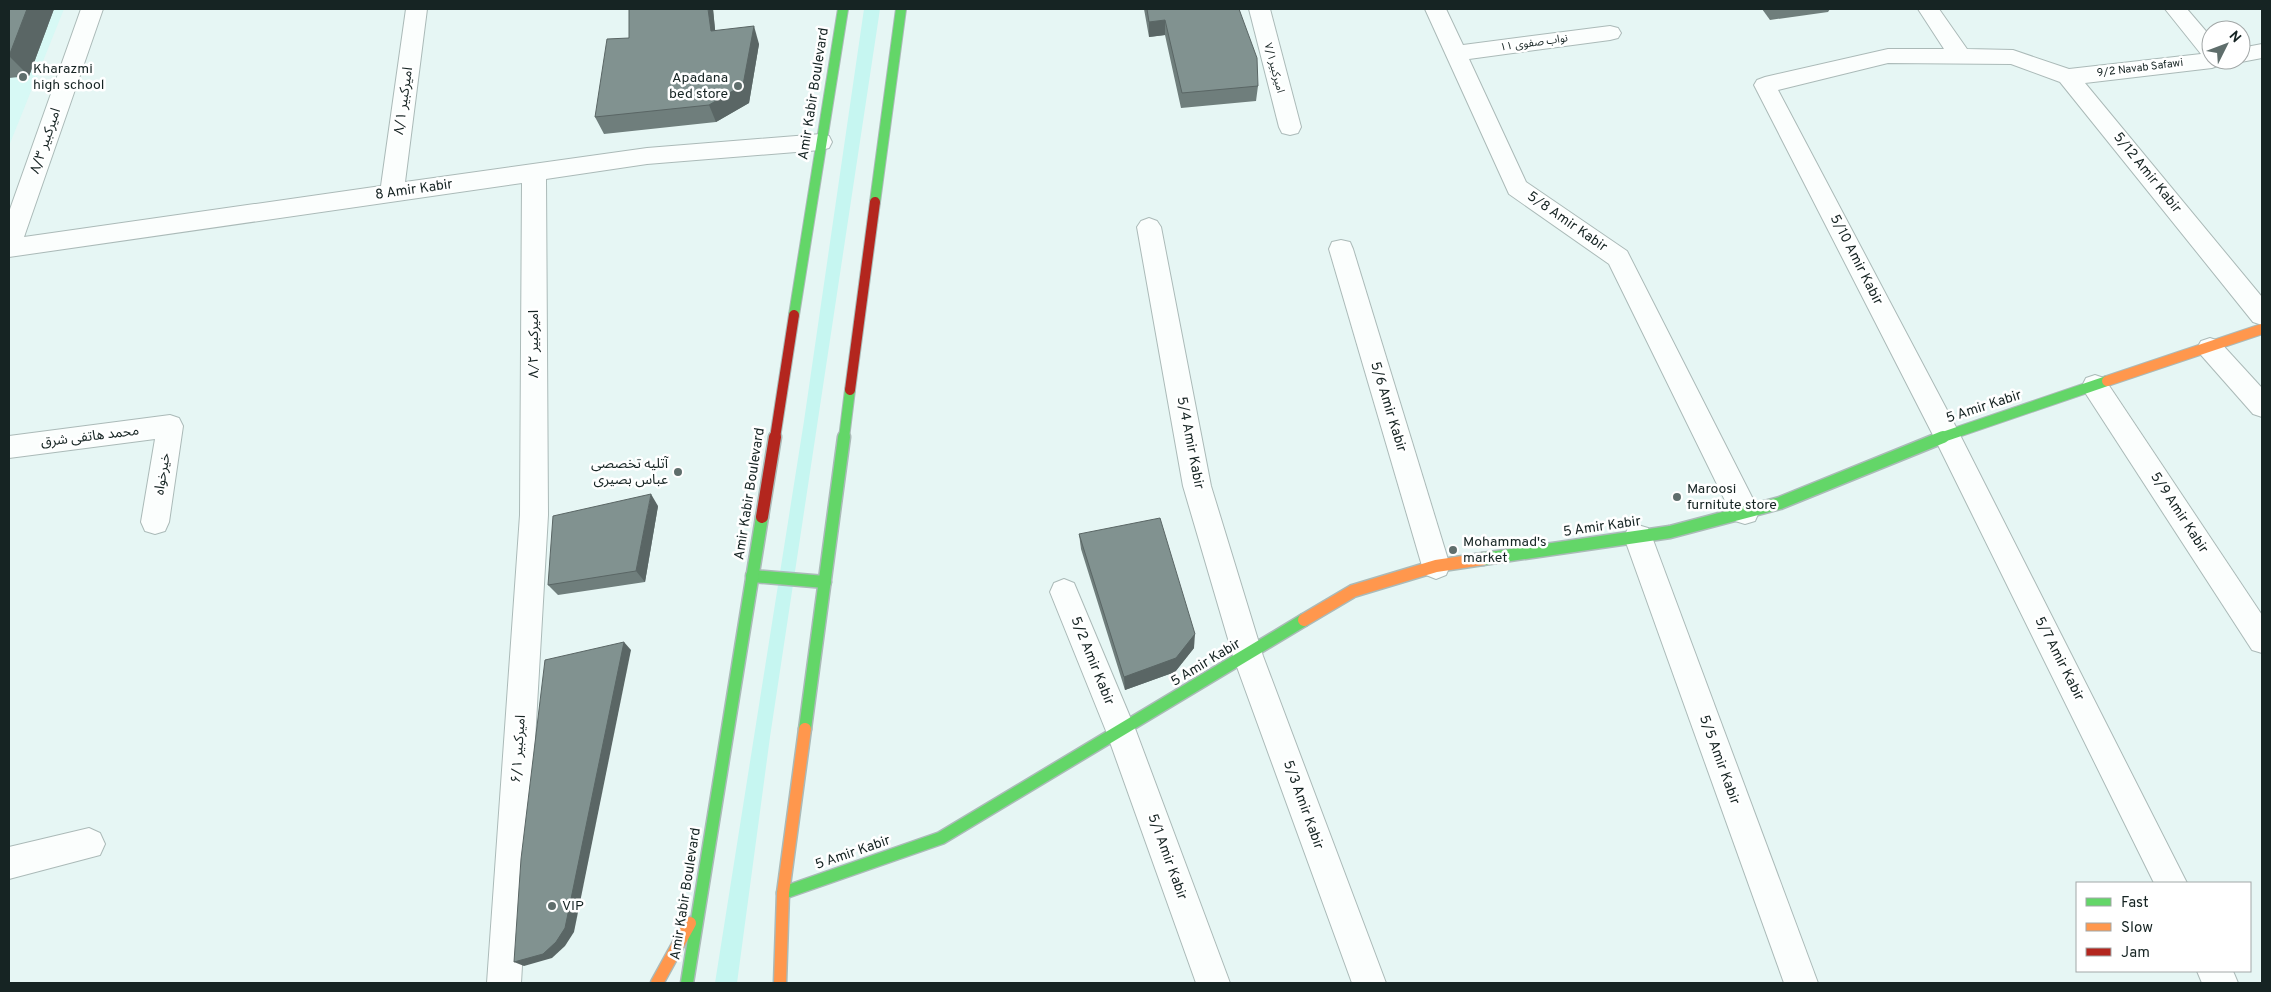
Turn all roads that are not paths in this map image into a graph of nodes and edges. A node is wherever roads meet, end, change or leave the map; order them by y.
1 (92, 9) edge
2 (416, 9) edge
3 (843, 9) edge
4 (901, 9) edge
5 (1259, 9) edge
6 (1436, 9) edge
7 (1928, 9) edge
8 (2176, 9) edge
9 (1610, 33) dead end
10 (2201, 39) edge
11 (1457, 53) junction
12 (1961, 57) junction
13 (2201, 61) edge
14 (2068, 77) junction
15 (1290, 126) dead end
16 (821, 142) junction
17 (534, 173) junction
18 (392, 193) junction
19 (17, 204) edge
20 (1149, 227) dead end
21 (9, 246) edge
22 (1341, 250) dead end
23 (2262, 315) edge
24 (2262, 329) edge
25 (2210, 348) junction
26 (2095, 386) junction
27 (2262, 406) edge
28 (170, 426) joint
29 (1946, 436) junction
30 (9, 447) edge
31 (1745, 512) junction
32 (534, 515) joint
33 (155, 522) dead end
34 (1638, 537) junction
35 (1436, 566) junction
36 (752, 576) junction
37 (825, 582) junction
38 (1064, 592) dead end
39 (2262, 640) edge
40 (1248, 656) junction
41 (1121, 731) junction
42 (89, 844) dead end
43 (9, 863) edge
44 (2170, 882) edge
45 (784, 893) junction
46 (699, 906) junction
47 (782, 963) junction
48 (1364, 968) edge
49 (2215, 972) edge
50 (504, 983) edge
51 (657, 983) edge
52 (687, 983) edge
53 (780, 983) edge
54 (791, 983) edge
55 (1213, 983) edge
56 (1801, 983) edge
57 (2221, 983) edge

1 - 19 street, امیرکبیر ۸/۳
2 - 18 street, امیرکبیر ۸/۱
3 - 16 main road, Amir Kabir Boulevard
4 - 37 main road
5 - 15 street, امیرکبیر۷/۱
6 - 11 street, 5/8 Amir Kabir
7 - 12 street
8 - 10 street
9 - 11 street, نواب صفوی ۱۱
11 - 31 street, 5/8 Amir Kabir
12 - 14 street
12 - 29 street, 5/10 Amir Kabir
13 - 14 street, 9/2 Navab Safawi
14 - 23 street, 5/12 Amir Kabir
16 - 17 street, 8 Amir Kabir
16 - 36 main road, Amir Kabir Boulevard
17 - 18 street, 8 Amir Kabir
17 - 32 street, امیرکبیر ۸/۲
18 - 21 street, 8 Amir Kabir
19 - 21 street, امیرکبیر ۸/۳
20 - 40 street, 5/4 Amir Kabir
22 - 35 street, 5/6 Amir Kabir
24 - 25 main road, 5 Amir Kabir
25 - 26 main road, 5 Amir Kabir
25 - 27 street
26 - 29 main road, 5 Amir Kabir
26 - 39 street, 5/9 Amir Kabir
28 - 30 street, محمد هاتفی شرق
28 - 33 street, خیرخواه
29 - 31 main road, 5 Amir Kabir
29 - 44 street, 5/7 Amir Kabir
31 - 34 main road, 5 Amir Kabir
32 - 50 street, امیرکبیر ۶/۱
34 - 35 main road, 5 Amir Kabir
34 - 56 street, 5/5 Amir Kabir
35 - 40 main road, 5 Amir Kabir
36 - 37 main road
36 - 46 main road, Amir Kabir Boulevard
37 - 45 main road
38 - 41 street, 5/2 Amir Kabir
40 - 41 main road, 5 Amir Kabir
40 - 48 street, 5/3 Amir Kabir
41 - 45 main road, 5 Amir Kabir
41 - 55 street, 5/1 Amir Kabir
42 - 43 street
45 - 47 main road
46 - 51 main road
46 - 52 main road, Amir Kabir Boulevard
47 - 53 main road
47 - 54 main road
49 - 57 street

